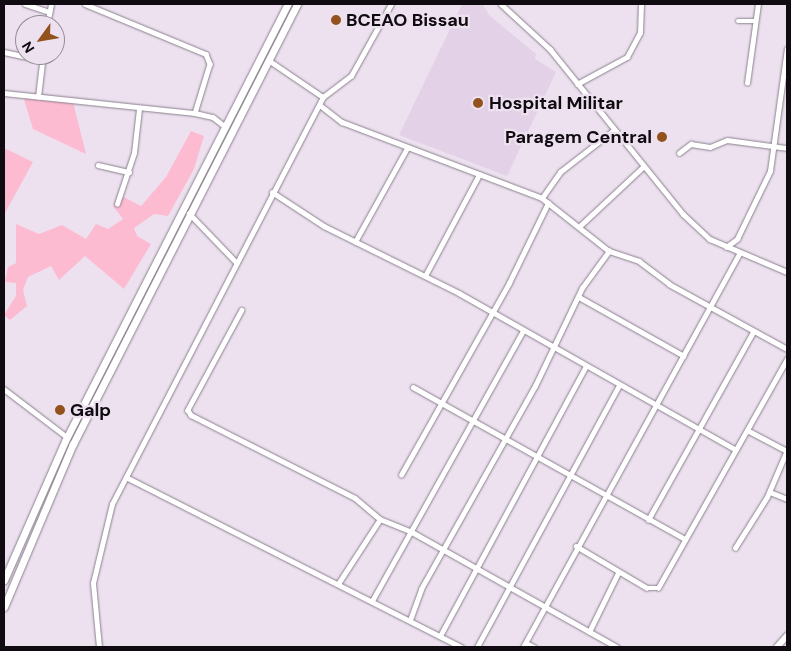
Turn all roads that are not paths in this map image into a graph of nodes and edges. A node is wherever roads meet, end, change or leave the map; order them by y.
1 (24, 4) edge
2 (51, 4) edge
3 (85, 4) edge
4 (288, 4) edge
5 (297, 4) edge
6 (391, 4) edge
7 (500, 4) edge
8 (641, 4) edge
9 (758, 4) edge
10 (49, 12) junction
11 (49, 15) edge
12 (738, 21) dead end
13 (756, 21) junction
14 (787, 49) edge
15 (270, 60) junction
16 (42, 65) edge
17 (747, 83) dead end
18 (577, 84) junction
19 (4, 93) edge
20 (323, 96) junction
21 (38, 98) junction
22 (320, 105) junction
23 (139, 109) junction
24 (195, 113) junction
25 (226, 127) junction
26 (614, 130) junction
27 (774, 147) junction
28 (407, 148) junction
29 (787, 148) edge
30 (679, 153) dead end
31 (98, 165) dead end
32 (643, 167) junction
33 (128, 172) junction
34 (479, 175) junction
35 (272, 192) junction
36 (542, 198) junction
37 (548, 203) junction
38 (117, 204) dead end
39 (189, 212) junction
40 (581, 225) junction
41 (355, 242) junction
42 (726, 248) junction
43 (609, 251) junction
44 (740, 253) junction
45 (237, 263) junction
46 (787, 272) edge
47 (424, 276) junction
48 (579, 297) junction
49 (708, 307) junction
50 (242, 310) dead end
51 (492, 313) junction
52 (523, 331) junction
53 (753, 332) junction
54 (554, 349) junction
55 (787, 349) edge
56 (684, 356) junction
57 (787, 359) edge
58 (585, 368) junction
59 (619, 386) junction
60 (413, 388) dead end
61 (4, 389) edge
62 (440, 403) junction
63 (657, 406) junction
64 (474, 422) junction
65 (697, 428) junction
66 (749, 431) junction
67 (67, 437) junction
68 (506, 438) junction
69 (736, 450) junction
70 (787, 450) edge
71 (540, 459) junction
72 (401, 475) dead end
73 (569, 476) junction
74 (126, 477) junction
75 (770, 492) junction
76 (604, 496) junction
77 (787, 499) edge
78 (380, 519) junction
79 (648, 520) junction
80 (412, 532) junction
81 (685, 540) junction
82 (576, 546) junction
83 (735, 548) dead end
84 (443, 553) junction
85 (478, 569) junction
86 (618, 573) junction
87 (4, 580) edge
88 (338, 584) junction
89 (510, 587) junction
90 (372, 601) junction
91 (4, 607) edge
92 (545, 607) junction
93 (410, 620) junction
94 (589, 632) junction
95 (440, 636) junction
96 (787, 636) edge
97 (524, 645) edge
98 (99, 647) edge
99 (461, 647) edge
100 (476, 647) edge
101 (534, 647) edge
102 (616, 647) edge
103 (777, 647) edge

1 - 10 street
2 - 10 street
3 - 24 street
4 - 25 main road
5 - 15 main road
6 - 20 street
7 - 18 street
8 - 18 street
9 - 13 street
10 - 11 street
12 - 13 street
13 - 17 street
14 - 27 street
15 - 20 street
15 - 39 main road
16 - 21 street
18 - 26 street
19 - 21 street
20 - 22 street
21 - 23 street
22 - 28 street
22 - 35 street
23 - 24 street
23 - 33 street
24 - 25 street
25 - 67 main road
26 - 32 street
26 - 36 street
27 - 29 street
27 - 30 street
27 - 42 street
28 - 34 street
28 - 41 street
31 - 33 street
32 - 40 street
32 - 42 street
33 - 38 street
34 - 36 street
34 - 47 street
35 - 41 street
35 - 45 street
36 - 37 street
37 - 40 street
37 - 51 street
39 - 45 street
39 - 91 main road
40 - 43 street
41 - 47 street
42 - 44 street
43 - 48 street
43 - 49 street
44 - 46 street
44 - 49 street
45 - 74 street
47 - 51 street
48 - 54 street
48 - 56 street
49 - 53 street
49 - 56 street
50 - 78 street
51 - 52 street
51 - 62 street
52 - 54 street
52 - 64 street
53 - 55 street
53 - 65 street
54 - 58 street
54 - 68 street
56 - 63 street
57 - 66 street
58 - 59 street
58 - 71 street
59 - 63 street
59 - 73 street
60 - 62 street
61 - 67 street
62 - 64 street
62 - 72 street
63 - 65 street
63 - 76 street
64 - 68 street
64 - 80 street
65 - 69 street
65 - 79 street
66 - 69 street
66 - 70 street
67 - 87 main road
68 - 71 street
68 - 84 street
69 - 81 street
70 - 75 street
71 - 73 street
71 - 85 street
73 - 76 street
73 - 89 street
74 - 88 street
74 - 98 street
75 - 77 street
75 - 83 street
76 - 79 street
76 - 82 street
78 - 80 street
78 - 88 street
79 - 81 street
80 - 84 street
80 - 90 street
81 - 86 street
82 - 86 street
82 - 92 street
84 - 85 street
84 - 93 street
85 - 89 street
85 - 95 street
86 - 94 street
88 - 90 street
89 - 92 street
89 - 100 street
90 - 93 street
92 - 94 street
92 - 97 street
93 - 95 street
94 - 102 street
95 - 99 street
96 - 103 street
97 - 101 street

